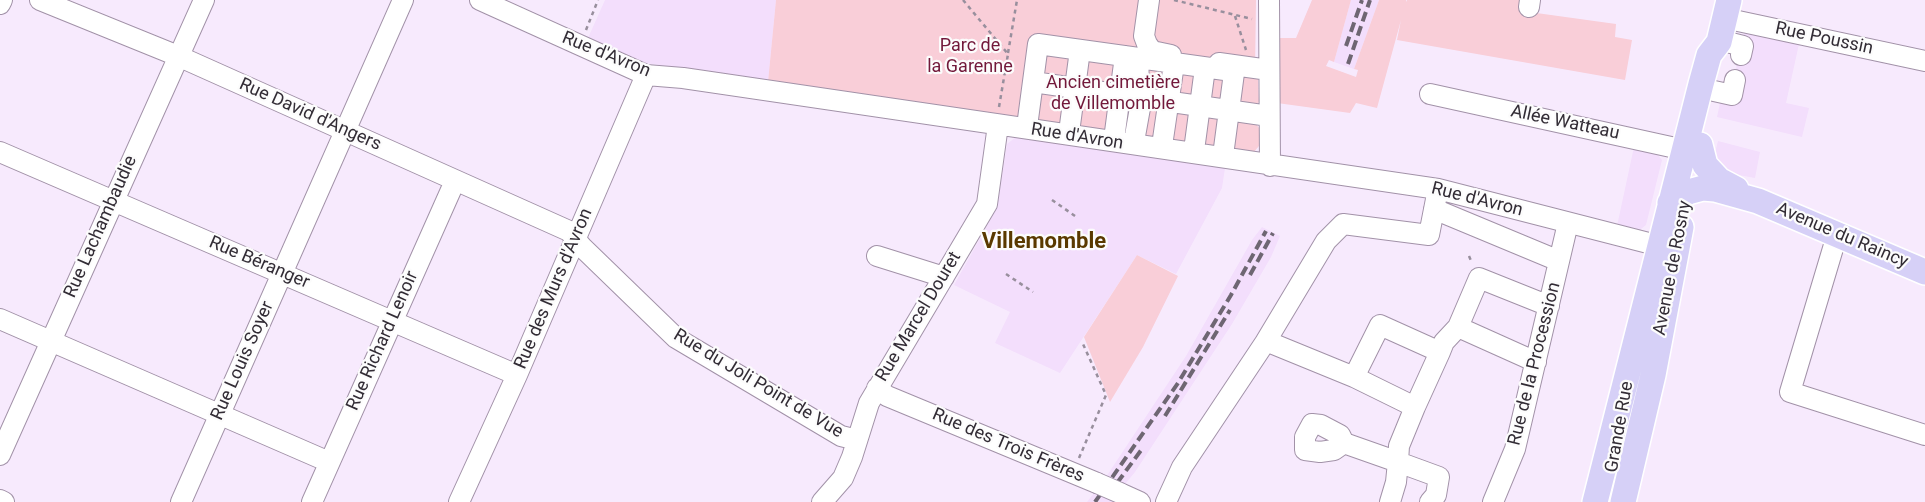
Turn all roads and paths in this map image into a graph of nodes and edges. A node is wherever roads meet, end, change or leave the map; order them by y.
1 (2, 0) edge
2 (40, 0) edge
3 (204, 0) edge
4 (403, 0) edge
5 (480, 0) edge
6 (598, 0) edge
7 (963, 0) edge
8 (1017, 0) edge
9 (1149, 0) edge
10 (1174, 0) edge
11 (0, 4) edge
12 (1269, 10) edge
13 (1235, 16) junction
14 (1728, 25) edge
15 (578, 45) junction
16 (1080, 50) junction
17 (1742, 51) dead end
18 (1008, 54) junction
19 (178, 56) junction
20 (1131, 57) junction
21 (1925, 61) edge
22 (1174, 64) junction
23 (1205, 68) junction
24 (1252, 70) junction
25 (646, 75) junction
26 (1033, 82) junction
27 (1075, 88) junction
28 (1120, 94) junction
29 (1430, 94) dead end
30 (1140, 97) junction
31 (1169, 102) junction
32 (1200, 106) junction
33 (1229, 110) junction
34 (1269, 116) junction
35 (997, 125) junction
36 (1070, 126) junction
37 (344, 131) junction
38 (1115, 132) junction
39 (1134, 136) junction
40 (1163, 139) junction
41 (1195, 143) junction
42 (1224, 148) junction
43 (1694, 149) junction
44 (0, 152) edge
45 (1252, 152) dead end
46 (1270, 166) junction
47 (454, 181) junction
48 (1438, 189) junction
49 (1680, 198) junction
50 (1052, 200) dead end
51 (113, 201) junction
52 (1758, 201) junction
53 (1434, 209) junction
54 (1078, 218) dead end
55 (1568, 223) junction
56 (1837, 235) junction
57 (576, 239) junction
58 (1670, 239) junction
59 (877, 256) dead end
60 (1559, 261) junction
61 (1925, 272) edge
62 (282, 273) junction
63 (1006, 274) dead end
64 (944, 276) junction
65 (1033, 292) dead end
66 (1549, 306) junction
67 (0, 319) edge
68 (393, 321) junction
69 (1458, 328) junction
70 (50, 341) junction
71 (1266, 342) junction
72 (1083, 344) dead end
73 (1440, 352) junction
74 (1536, 362) junction
75 (1630, 369) junction
76 (517, 375) junction
77 (1354, 377) junction
78 (877, 388) junction
79 (1415, 407) junction
80 (218, 414) junction
81 (1925, 435) edge
82 (857, 440) junction
83 (1344, 443) dead end
84 (0, 455) edge
85 (329, 462) junction
86 (1398, 462) junction
87 (1073, 473) junction
88 (0, 500) edge
89 (1622, 500) edge
90 (4, 502) edge
91 (181, 502) edge
92 (312, 502) edge
93 (459, 502) edge
94 (822, 502) edge
95 (1140, 502) edge
96 (1166, 502) edge
97 (1390, 502) edge
98 (1430, 502) edge
99 (1493, 502) edge
100 (1595, 502) edge

1 - 11 street
2 - 19 street, Rue David d'Angers
3 - 19 street, Rue Lachambaudie
4 - 37 street, Rue Louis Soyer
5 - 15 street, Rue d'Avron
6 - 15 path
7 - 18 path
8 - 18 path
9 - 24 street
10 - 13 path
12 - 13 path
12 - 24 street
13 - 24 path
14 - 17 street
14 - 21 street, Rue Poussin
14 - 43 main road, Avenue de Rosny
14 - 43 main road, Avenue de Rosny
15 - 25 street, Rue d'Avron
16 - 20 street
16 - 26 street
16 - 27 street
18 - 35 path
19 - 37 street, Rue David d'Angers
19 - 51 street, Rue Lachambaudie
20 - 22 street
20 - 28 street
20 - 30 street
22 - 23 street
22 - 31 street
23 - 24 street
23 - 32 street
24 - 33 street
24 - 34 street
25 - 35 street, Rue d'Avron
25 - 57 street, Rue des Murs d'Avron
26 - 27 street
26 - 36 street
27 - 28 street
27 - 36 street
28 - 30 street
28 - 38 street
29 - 43 street, Allée Watteau
30 - 31 street
30 - 39 street
31 - 32 street
31 - 40 street
32 - 33 street
32 - 41 street
33 - 34 street
33 - 42 street
34 - 46 street
35 - 46 street, Rue d'Avron
35 - 64 street, Rue Marcel Douret
36 - 38 street
37 - 47 street, Rue David d'Angers
37 - 62 street, Rue Louis Soyer
38 - 39 street
39 - 40 street
40 - 41 street
41 - 42 street
42 - 45 street
43 - 49 main road, Avenue de Rosny
43 - 52 main road, Avenue du Raincy
44 - 51 street, Rue Béranger
46 - 48 street, Rue d'Avron
47 - 57 street, Rue David d'Angers
47 - 68 street, Rue Richard Lenoir
48 - 53 street
48 - 55 street, Rue d'Avron
49 - 52 main road, Avenue du Raincy
49 - 58 main road, Avenue de Rosny
50 - 54 path
51 - 62 street, Rue Béranger
51 - 70 street, Rue Lachambaudie
52 - 56 main road, Avenue du Raincy
53 - 60 street
53 - 71 street
55 - 58 street, Rue d'Avron
55 - 60 street, Rue de la Procession
56 - 61 main road, Avenue du Raincy
56 - 81 street
57 - 76 street, Rue des Murs d'Avron
57 - 82 street, Rue du Joli Point de Vue
58 - 75 main road, Avenue de Rosny
58 - 89 main road, Avenue de Rosny
59 - 64 street
60 - 66 street, Rue de la Procession
62 - 68 street, Rue Béranger
62 - 80 street, Rue Louis Soyer
63 - 65 path
64 - 78 street, Rue Marcel Douret
66 - 69 street
66 - 74 street, Rue de la Procession
67 - 70 street
68 - 76 street, Rue Béranger
68 - 85 street, Rue Richard Lenoir
69 - 73 street
69 - 74 street
70 - 80 street
70 - 84 street, Rue Lachambaudie
71 - 77 street
71 - 96 street
72 - 87 path
73 - 77 street
73 - 79 street
74 - 99 street, Rue de la Procession
75 - 89 main road, Grande Rue
75 - 100 main road, Grande Rue
76 - 93 street, Rue des Murs d'Avron
77 - 79 street
78 - 82 street, Rue Marcel Douret
78 - 87 street, Rue des Trois Frères
79 - 86 street
80 - 85 street
80 - 91 street, Rue Louis Soyer
82 - 94 street, Rue Marcel Douret
83 - 86 street
85 - 92 street, Rue Richard Lenoir
86 - 97 street
86 - 98 street
87 - 95 street, Rue des Trois Frères, bridge
88 - 90 street

